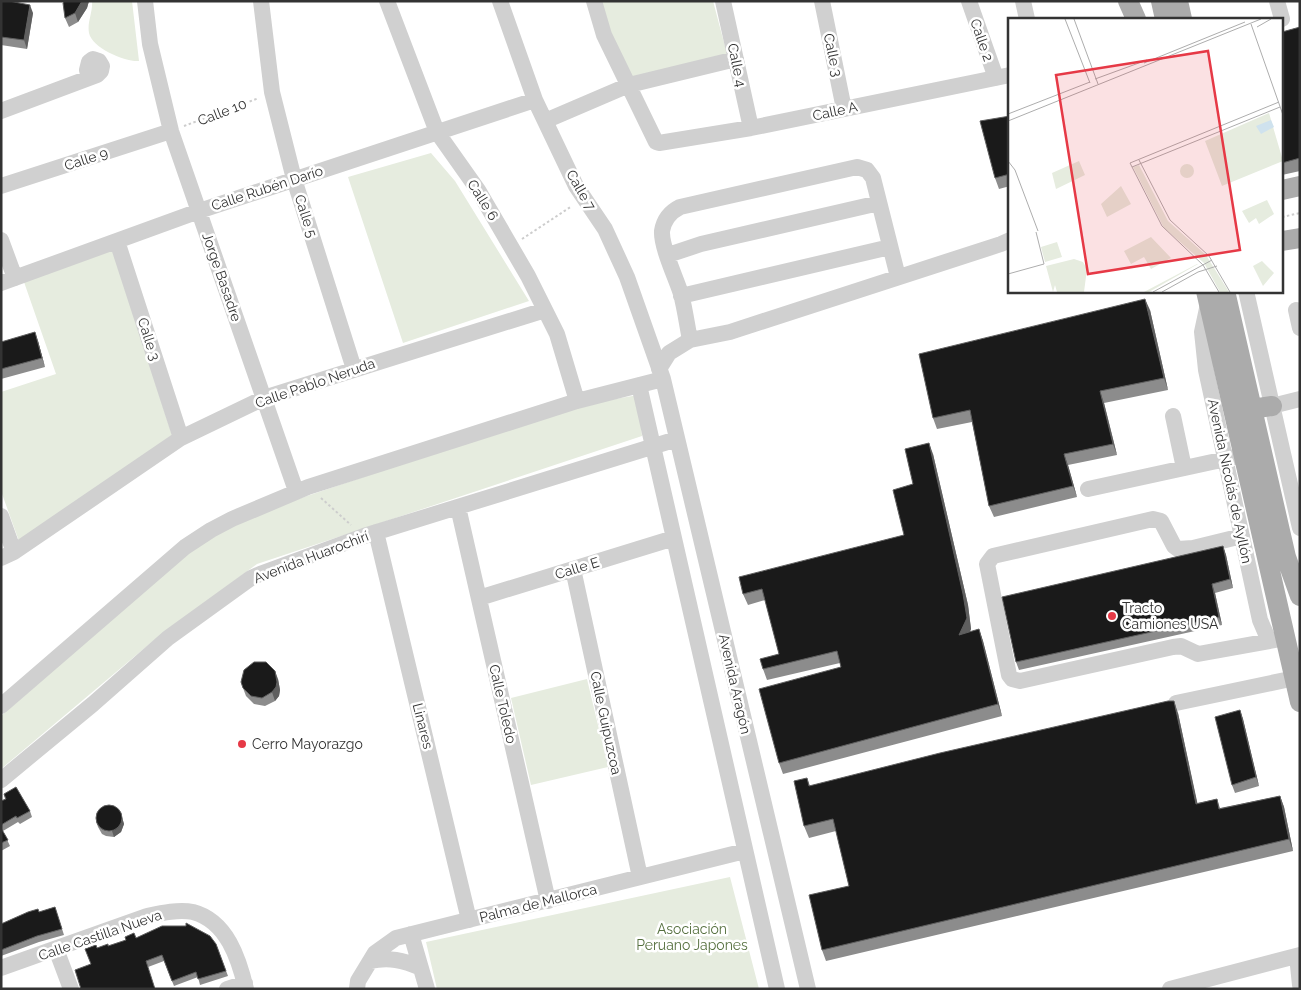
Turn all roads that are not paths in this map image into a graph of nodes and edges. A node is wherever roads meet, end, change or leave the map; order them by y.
1 (145, 1) edge
2 (261, 1) edge
3 (387, 1) edge
4 (500, 1) edge
5 (594, 1) edge
6 (723, 1) edge
7 (822, 1) edge
8 (969, 1) edge
9 (1023, 1) edge
10 (1128, 1) edge
11 (1141, 1) edge
12 (1161, 1) edge
13 (1178, 1) edge
14 (1278, 1) edge
15 (1027, 18) edge
16 (1136, 18) edge
17 (1146, 18) edge
18 (1165, 18) edge
19 (1182, 18) edge
20 (1282, 18) edge
21 (736, 60) junction
22 (1003, 76) edge
23 (89, 78) dead end
24 (629, 85) junction
25 (536, 100) junction
26 (844, 109) junction
27 (1, 111) edge
28 (545, 121) junction
29 (751, 128) junction
30 (171, 131) junction
31 (437, 132) junction
32 (294, 179) junction
33 (1, 186) edge
34 (1300, 186) edge
35 (1284, 190) edge
36 (879, 202) junction
37 (199, 211) junction
38 (1300, 238) edge
39 (1, 240) edge
40 (117, 241) junction
41 (1008, 241) edge
42 (1284, 241) edge
43 (890, 247) junction
44 (668, 255) junction
45 (898, 277) junction
46 (8, 281) edge
47 (1225, 292) edge
48 (1246, 292) edge
49 (681, 296) junction
50 (1207, 297) edge
51 (545, 310) junction
52 (1296, 310) dead end
53 (1300, 328) edge
54 (690, 340) junction
55 (354, 369) junction
56 (661, 374) junction
57 (639, 385) junction
58 (264, 398) junction
59 (1300, 400) edge
60 (577, 401) junction
61 (1253, 409) junction
62 (1173, 416) dead end
63 (181, 438) junction
64 (678, 439) junction
65 (654, 447) junction
66 (1235, 457) junction
67 (1184, 468) junction
68 (302, 489) junction
69 (1088, 489) dead end
70 (458, 507) junction
71 (1, 516) edge
72 (1300, 528) edge
73 (370, 534) junction
74 (1242, 536) junction
75 (674, 538) junction
76 (8, 555) edge
77 (572, 570) junction
78 (1300, 596) edge
79 (479, 598) junction
80 (1278, 603) junction
81 (1278, 640) junction
82 (1295, 678) junction
83 (1300, 702) edge
84 (1176, 703) edge
85 (1, 706) edge
86 (1, 780) edge
87 (745, 851) junction
88 (640, 877) junction
89 (548, 901) junction
90 (469, 920) junction
91 (411, 934) junction
92 (56, 949) junction
93 (1298, 956) edge
94 (370, 961) junction
95 (1, 968) edge
96 (420, 968) junction
97 (1300, 985) edge
98 (245, 986) edge
99 (70, 989) edge
100 (227, 989) edge
101 (356, 989) edge
102 (426, 989) edge
103 (777, 989) edge
104 (808, 989) edge
105 (1170, 989) edge

1 - 30 street, Jorge Basadre
2 - 32 street, Calle 5
3 - 31 street, Calle 6
4 - 25 street, Calle 7
5 - 24 street
6 - 21 street, Calle 4
7 - 26 street, Calle 3
8 - 22 street, Calle 2
9 - 15 street
10 - 16 main road
11 - 17 main road
12 - 18 main road
13 - 19 main road
14 - 20 street
21 - 24 street
21 - 29 street, Calle 4
22 - 26 street, Calle A
23 - 27 street
24 - 28 street
24 - 29 street, Calle A
25 - 28 street, Calle 7
25 - 31 street, Calle Rubén Darío
26 - 29 street, Calle A
28 - 56 street, Calle 7
30 - 33 street, Calle 9
30 - 37 street, Jorge Basadre
31 - 32 street, Calle Rubén Darío
31 - 51 street, Calle 6
32 - 37 street, Calle Rubén Darío
32 - 55 street, Calle 5
34 - 35 main road
36 - 43 street
36 - 44 street
36 - 44 street
37 - 40 street, Calle Rubén Darío
37 - 58 street, Jorge Basadre
38 - 42 main road
39 - 46 street
40 - 46 street, Calle Rubén Darío
40 - 63 street, Calle 3
41 - 45 street
43 - 45 street
43 - 49 street
44 - 49 street
45 - 54 street
47 - 61 main road, Avenida Nicolás de Ayllón
48 - 61 street, Avenida Nicolás de Ayllón
49 - 54 street
50 - 61 main road, Avenida Nicolás de Ayllón
50 - 66 street, Avenida Nicolás de Ayllón
51 - 55 street, Calle Pablo Neruda
51 - 60 street, Calle 6
52 - 53 street
54 - 56 street
55 - 58 street, Calle Pablo Neruda
56 - 57 street
56 - 64 street, Avenida Aragón
57 - 60 street
57 - 65 street, Avenida Aragón
58 - 63 street, Calle Pablo Neruda
58 - 68 street, Jorge Basadre
59 - 61 street
60 - 68 street
61 - 66 main road, Avenida Nicolás de Ayllón
61 - 72 street, Avenida Nicolás de Ayllón
61 - 78 main road, Avenida Nicolás de Ayllón
62 - 67 street
63 - 76 street, Calle Pablo Neruda
64 - 65 street, Avenida Huarochirí
64 - 104 street, Avenida Aragón
65 - 70 street, Avenida Huarochirí
65 - 75 street, Avenida Aragón
66 - 67 street
66 - 74 street, Avenida Nicolás de Ayllón
66 - 80 main road, Avenida Nicolás de Ayllón
67 - 69 street
68 - 85 street
70 - 73 street, Avenida Huarochirí
70 - 79 street, Calle Toledo
71 - 76 street
73 - 86 street, Avenida Huarochirí
73 - 90 street, Linares
74 - 81 street, Avenida Nicolás de Ayllón
74 - 81 street
75 - 77 street, Calle E
75 - 87 street, Avenida Aragón
77 - 79 street, Calle E
77 - 88 street, Calle Guipuzcoa
78 - 80 street
79 - 89 street, Calle Toledo
80 - 81 main road, Avenida Nicolás de Ayllón
81 - 82 main road, Avenida Nicolás de Ayllón
82 - 83 main road, Avenida Nicolás de Ayllón
82 - 84 street
87 - 88 street, Palma de Mallorca
87 - 103 street, Avenida Aragón
88 - 89 street, Palma de Mallorca
89 - 90 street, Palma de Mallorca
90 - 91 street, Palma de Mallorca
91 - 94 street, Palma de Mallorca
91 - 96 street
92 - 95 street, Calle Castilla Nueva
92 - 98 street, Calle Castilla Nueva
92 - 99 street
93 - 97 street
93 - 105 street
94 - 96 street
94 - 101 street, Palma de Mallorca
96 - 102 street
98 - 100 street

